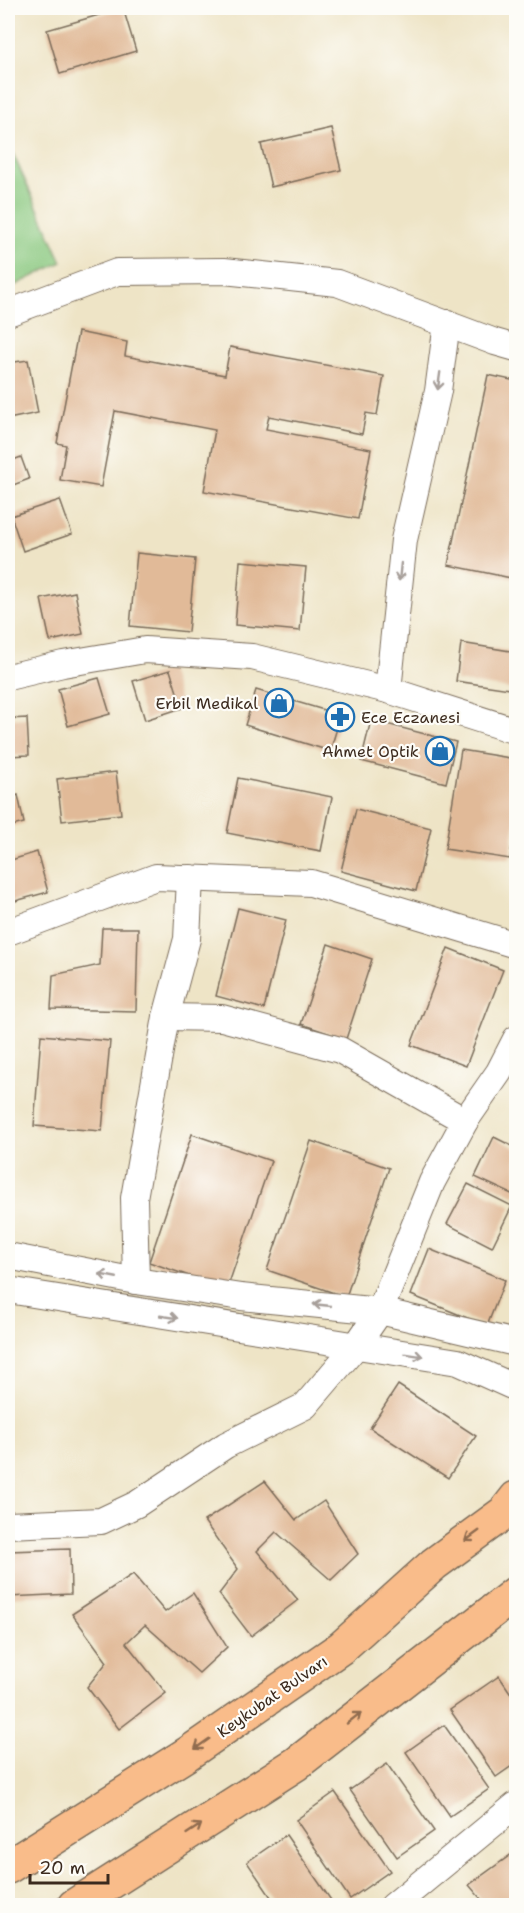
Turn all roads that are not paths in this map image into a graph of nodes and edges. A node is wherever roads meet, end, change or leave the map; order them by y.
1 (8, 313) edge
2 (447, 323) junction
3 (516, 348) edge
4 (8, 677) edge
5 (388, 690) junction
6 (516, 731) edge
7 (190, 878) junction
8 (8, 932) edge
9 (516, 945) edge
10 (166, 1017) junction
11 (516, 1039) edge
12 (465, 1121) junction
13 (8, 1256) edge
14 (136, 1281) junction
15 (8, 1290) edge
16 (380, 1311) junction
17 (516, 1343) edge
18 (356, 1346) junction
19 (516, 1388) edge
20 (516, 1498) edge
21 (8, 1525) edge
22 (516, 1593) edge
23 (516, 1806) edge
24 (8, 1865) edge
25 (400, 1904) edge
26 (74, 1905) edge

1 - 2 street
2 - 3 street
2 -> 5 street
4 - 5 street
5 - 6 street
7 - 8 street
7 - 9 street
7 - 10 street
10 - 12 street
10 - 14 street
11 - 12 street
12 - 16 street
14 -> 13 street
16 -> 14 street
15 -> 18 street
16 - 17 street
16 - 18 street
18 -> 19 street
18 - 21 street
20 -> 24 highway, Keykubat Bulvarı
26 -> 22 highway
23 - 25 street

